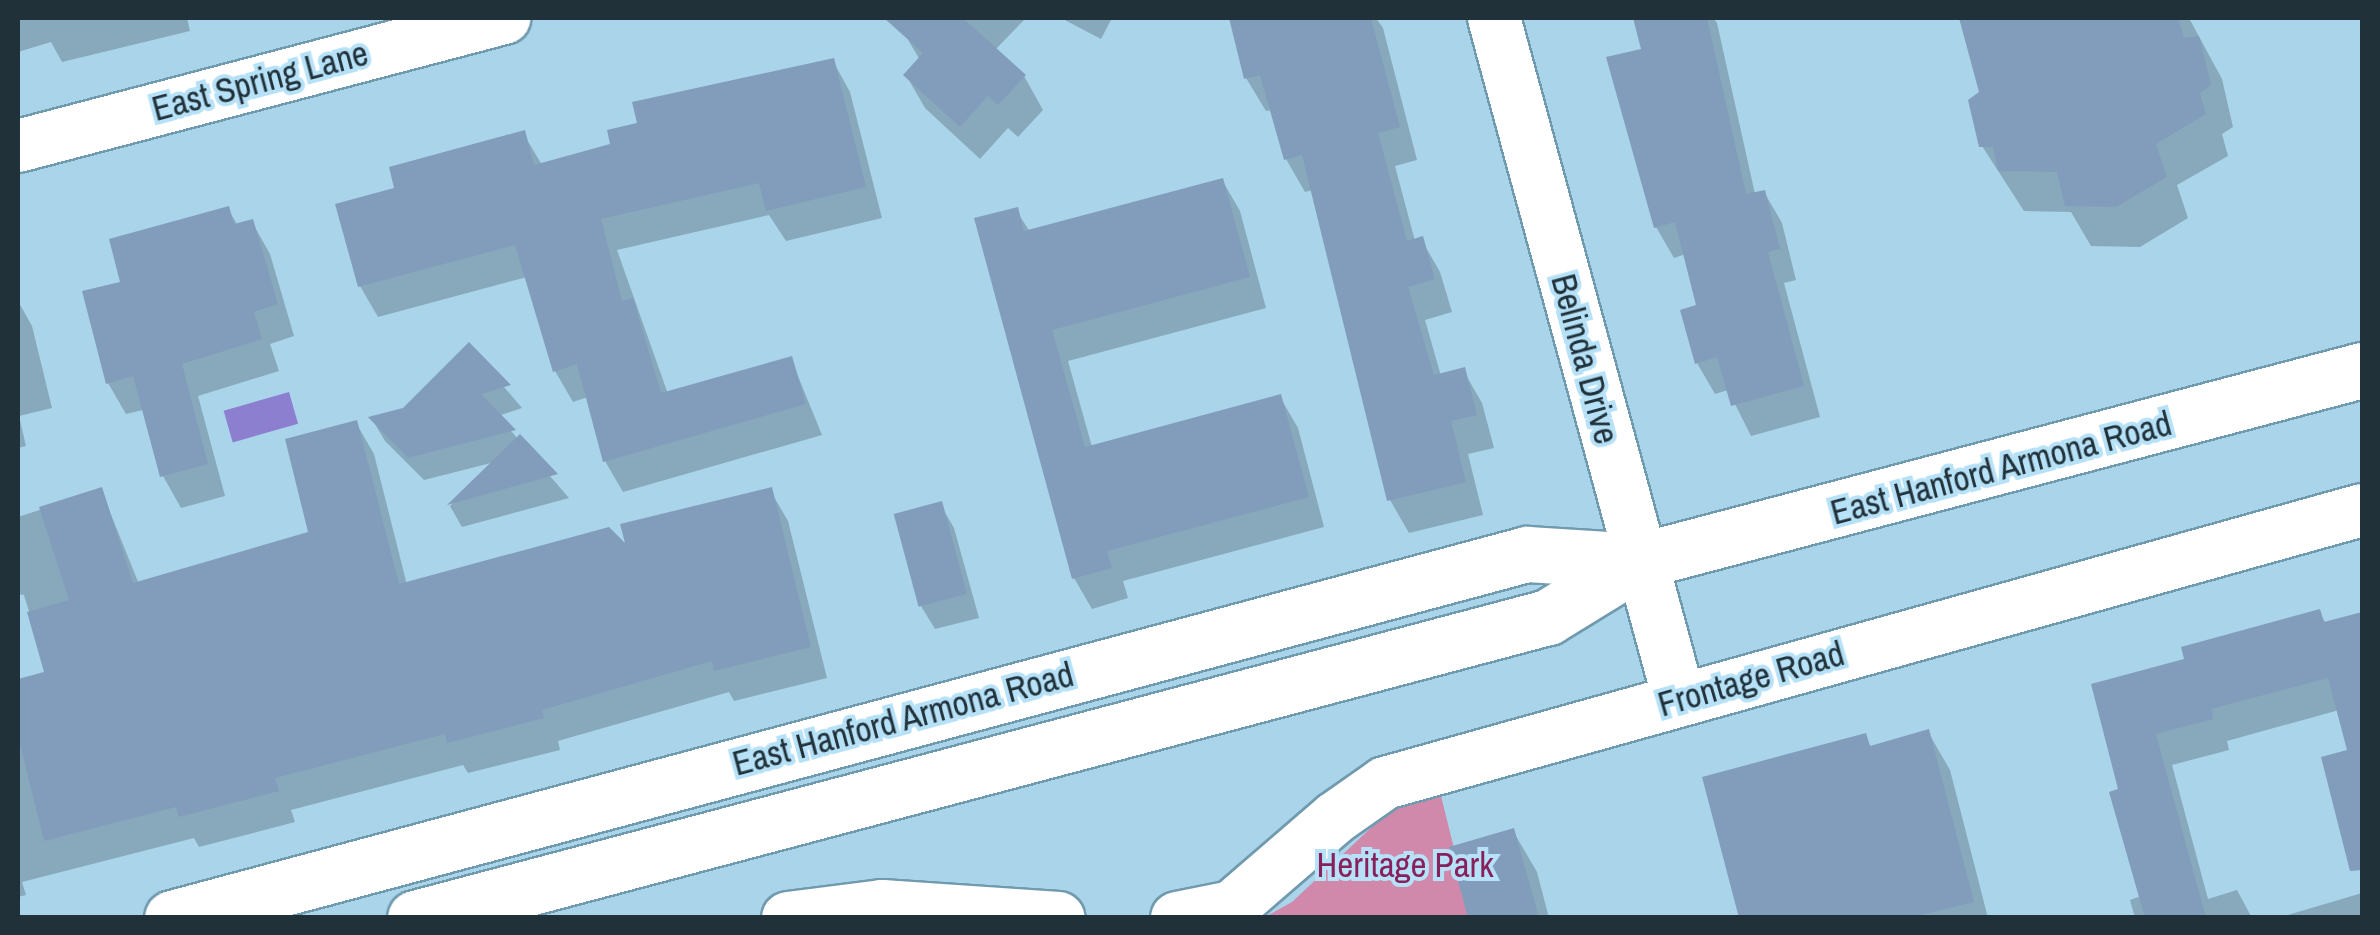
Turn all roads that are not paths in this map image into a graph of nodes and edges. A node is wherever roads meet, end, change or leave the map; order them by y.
1 (504, 18) edge
2 (1494, 18) edge
3 (18, 146) edge
4 (2362, 370) edge
5 (2362, 510) edge
6 (1639, 562) junction
7 (1680, 699) junction
8 (172, 918) edge
9 (415, 918) edge
10 (788, 918) edge
11 (1059, 918) edge
12 (1177, 918) edge

1 - 3 street, East Spring Lane
2 - 6 street, Belinda Drive
4 - 6 main road, East Hanford Armona Road
5 - 7 street, Frontage Road
6 - 7 street, Belinda Drive
6 - 8 main road, East Hanford Armona Road
6 - 9 main road, East Hanford Armona Road
7 - 12 street, Frontage Road
10 - 11 street

